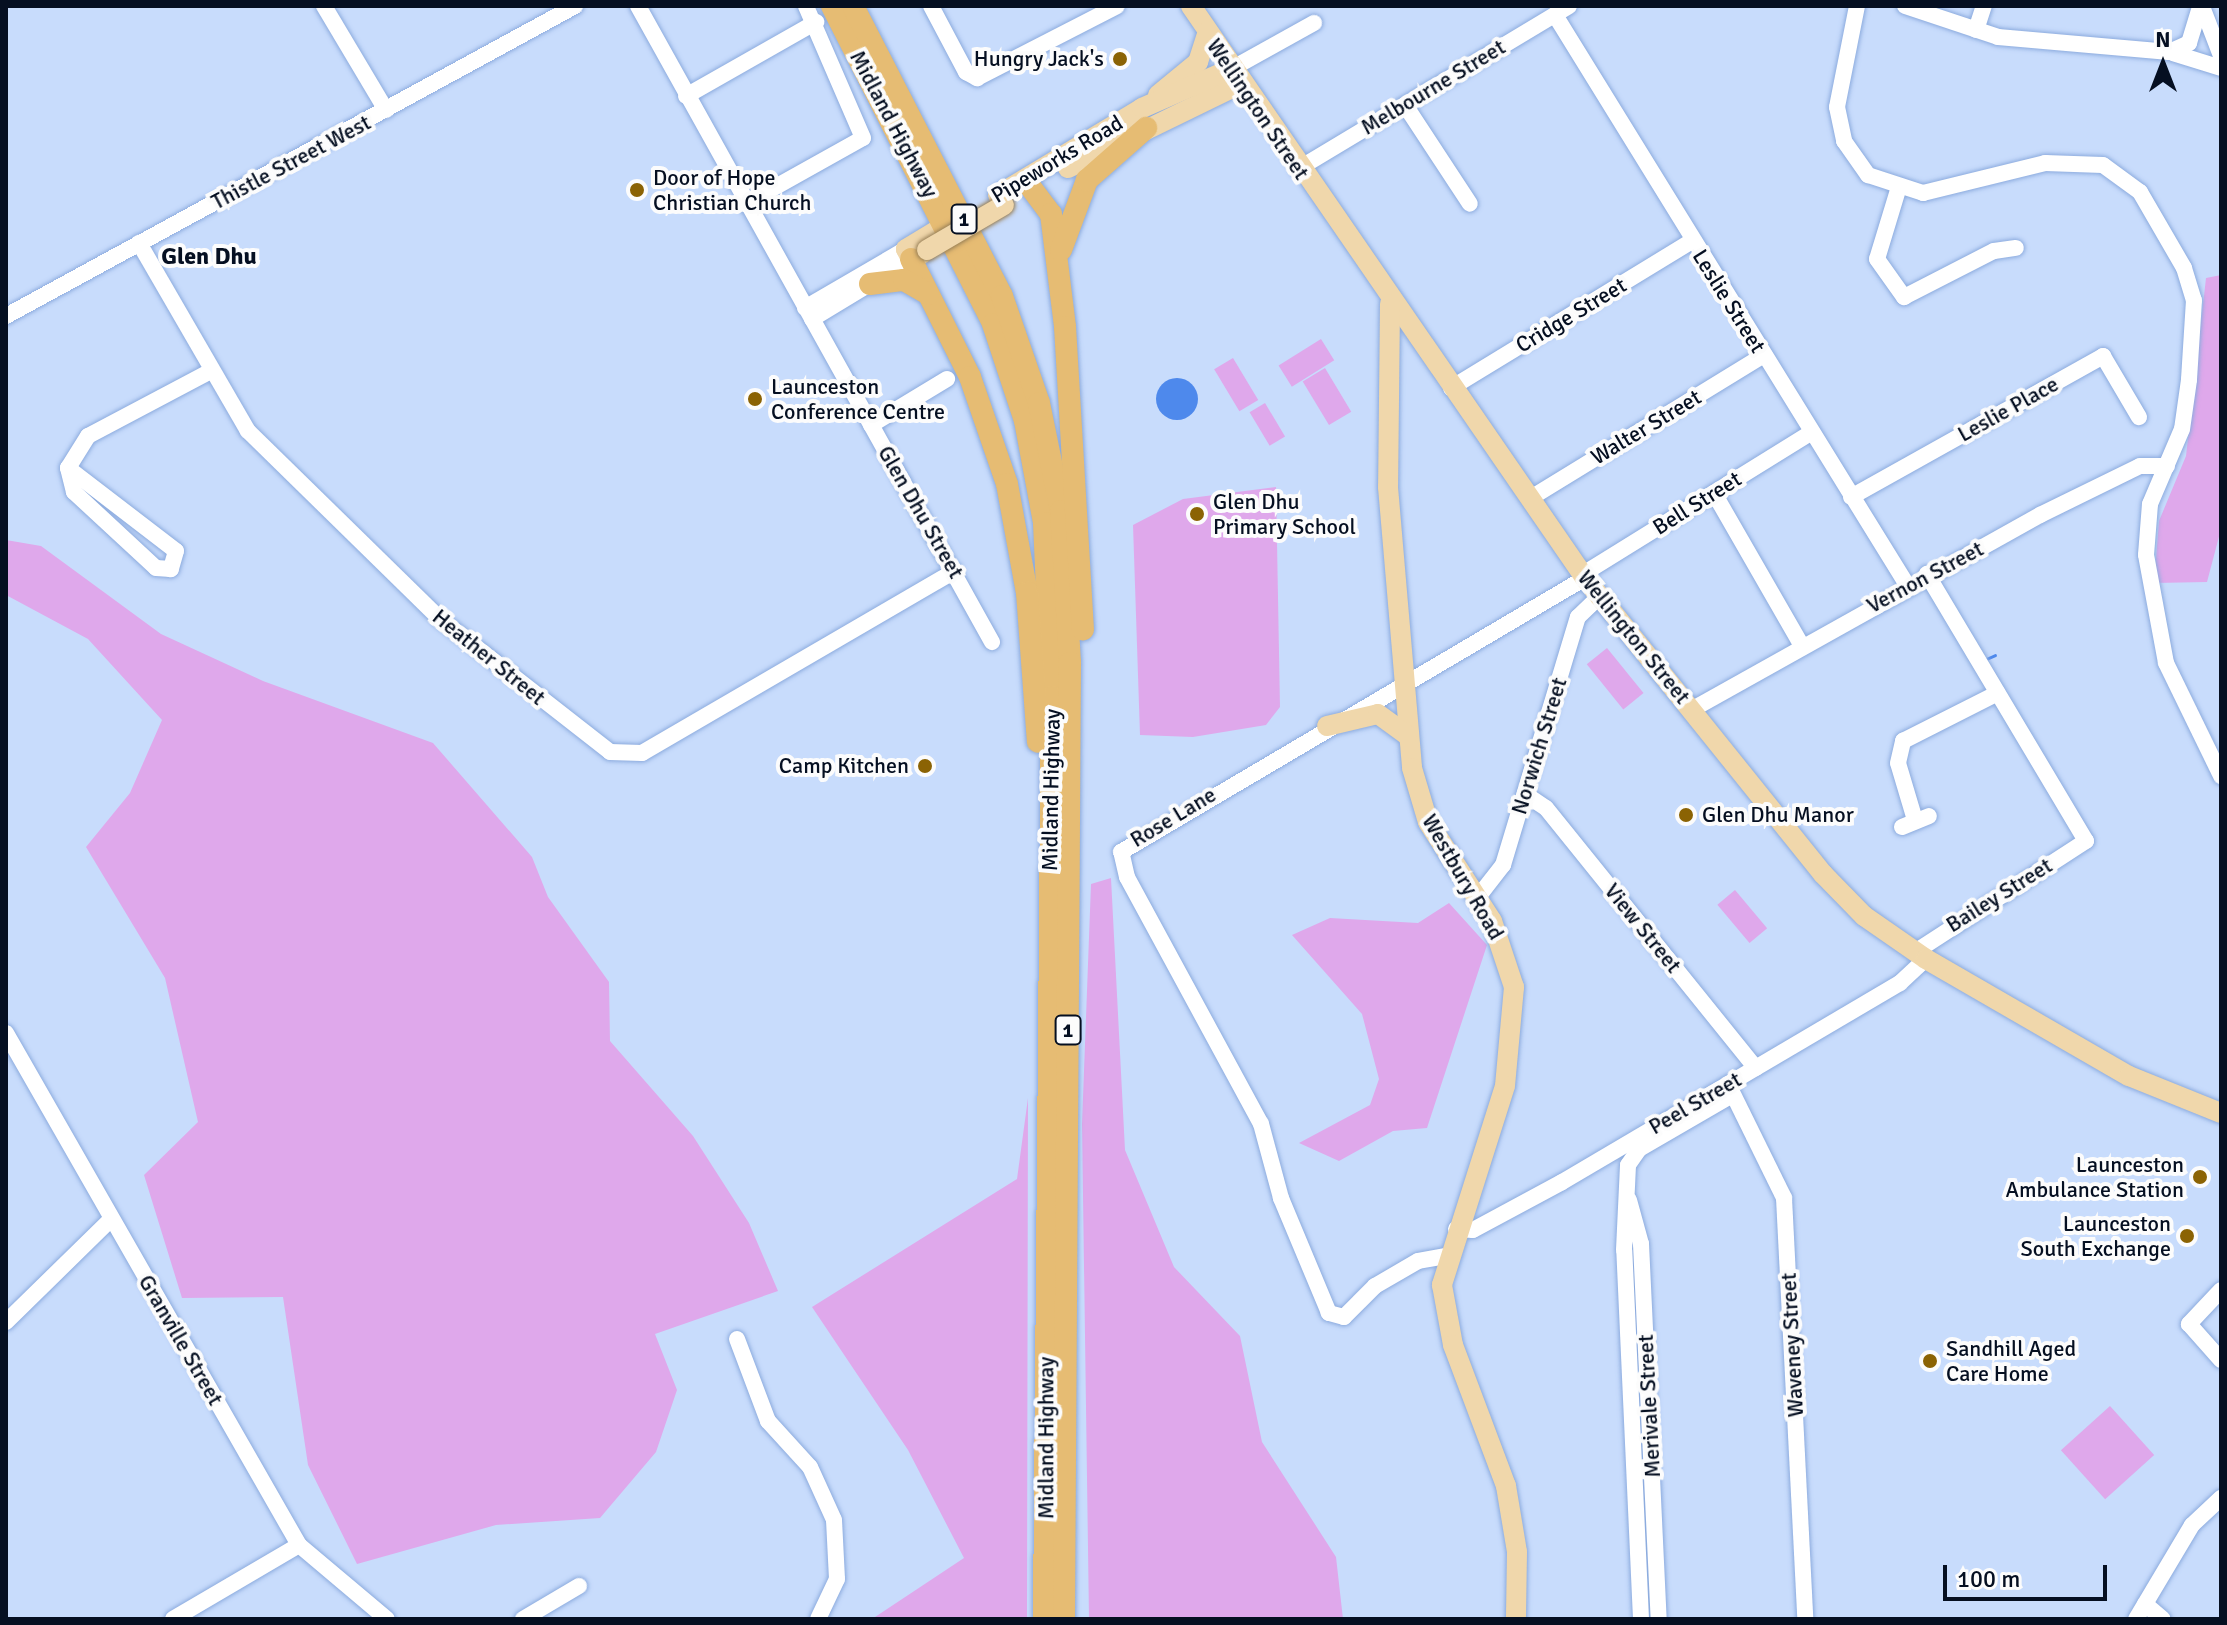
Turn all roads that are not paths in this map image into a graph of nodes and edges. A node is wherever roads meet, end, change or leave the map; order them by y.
1 (324, 6) edge
2 (575, 6) edge
3 (638, 6) edge
4 (806, 6) edge
5 (832, 6) edge
6 (853, 6) edge
7 (931, 6) edge
8 (1117, 6) edge
9 (1191, 6) edge
10 (1857, 6) edge
11 (1905, 6) edge
12 (1982, 6) edge
13 (2201, 6) edge
14 (1562, 10) edge
15 (816, 22) junction
16 (1314, 23) dead end
17 (1976, 30) junction
18 (1208, 32) junction
19 (2169, 52) junction
20 (2221, 56) edge
21 (2221, 68) edge
22 (1236, 76) junction
23 (686, 96) junction
24 (1405, 105) junction
25 (386, 110) junction
26 (1141, 116) junction
27 (1298, 169) junction
28 (1032, 189) junction
29 (1898, 190) junction
30 (1001, 200) junction
31 (745, 204) junction
32 (1470, 204) dead end
33 (1692, 241) junction
34 (139, 243) junction
35 (2016, 248) dead end
36 (916, 249) junction
37 (870, 284) junction
38 (1060, 288) junction
39 (931, 298) junction
40 (1390, 304) junction
41 (809, 313) junction
42 (6, 316) edge
43 (1764, 355) junction
44 (211, 371) junction
45 (947, 379) dead end
46 (1451, 388) junction
47 (2139, 417) dead end
48 (871, 425) junction
49 (1812, 432) junction
50 (2167, 466) junction
51 (68, 468) junction
52 (1714, 493) junction
53 (1851, 497) junction
54 (1529, 499) junction
55 (955, 571) junction
56 (1927, 574) junction
57 (1584, 576) junction
58 (1907, 585) junction
59 (1600, 596) junction
60 (992, 642) dead end
61 (1802, 646) junction
62 (1402, 686) junction
63 (1998, 693) junction
64 (1691, 710) junction
65 (1327, 726) junction
66 (1407, 735) junction
67 (2221, 776) edge
68 (1525, 794) junction
69 (1915, 821) dead end
70 (1478, 897) junction
71 (1048, 939) junction
72 (1920, 955) junction
73 (1069, 994) junction
74 (6, 1033) edge
75 (1756, 1068) junction
76 (1730, 1089) junction
77 (2221, 1113) edge
78 (1627, 1194) junction
79 (111, 1219) junction
80 (1456, 1229) junction
81 (1446, 1256) junction
82 (2221, 1290) edge
83 (6, 1322) edge
84 (737, 1339) dead end
85 (2221, 1360) edge
86 (2221, 1498) edge
87 (299, 1545) junction
88 (579, 1586) dead end
89 (2140, 1612) edge
90 (173, 1619) edge
91 (387, 1619) edge
92 (523, 1619) edge
93 (818, 1619) edge
94 (1044, 1619) edge
95 (1064, 1619) edge
96 (1516, 1619) edge
97 (1641, 1619) edge
98 (1659, 1619) edge
99 (1805, 1619) edge
100 (2163, 1619) edge

1 - 25 street
2 - 25 street, Thistle Street West
3 - 23 street, Glen Dhu Street
4 - 15 street
5 - 71 highway, Midland Highway / 1
6 - 73 highway, Midland Highway / 1
7 - 8 street
9 - 18 main road, Wellington Street
10 - 29 street
11 - 17 street
12 - 17 street
13 - 19 street
13 - 20 street
14 - 24 street, Melbourne Street
14 - 33 street, Leslie Street
15 - 23 street
15 - 31 street
16 - 22 street, Pipeworks Road
17 - 19 street
18 - 22 main road, Wellington Street
18 - 26 main road
19 - 21 street
22 - 26 main road, Pipeworks Road
22 - 27 main road, Wellington Street
23 - 31 street, Glen Dhu Street
24 - 27 street, Melbourne Street
24 - 32 street
25 - 34 street, Thistle Street West
26 - 28 main road, Pipeworks Road
26 - 30 main road, Pipeworks Road
26 - 38 highway
27 - 40 main road, Wellington Street
28 - 30 main road, Pipeworks Road
28 - 38 highway
29 - 35 street
29 - 50 street
30 - 36 main road, Pipeworks Road, bridge
30 - 36 main road, Pipeworks Road
31 - 41 street, Glen Dhu Street
33 - 43 street, Leslie Street
33 - 46 street, Cridge Street
34 - 42 street, Thistle Street West
34 - 44 street, Heather Street
36 - 37 street, Pipeworks Road
36 - 39 highway
36 - 41 street, Pipeworks Road
37 - 39 highway
37 - 41 street, Pipeworks Road
38 - 73 highway
39 - 71 highway
40 - 46 main road, Wellington Street
40 - 62 main road, Westbury Road
41 - 48 street, Glen Dhu Street
43 - 49 street, Leslie Street
43 - 54 street, Walter Street
44 - 51 street
44 - 55 street, Heather Street
45 - 48 street
46 - 54 main road, Wellington Street
47 - 53 street, Leslie Place
48 - 55 street, Glen Dhu Street
49 - 52 street, Bell Street
49 - 53 street, Leslie Street
50 - 56 street, Vernon Street
50 - 67 street
51 - 51 street
52 - 57 street, Bell Street
52 - 61 street
53 - 58 street, Leslie Street
54 - 57 main road, Wellington Street
55 - 60 street, Glen Dhu Street
56 - 58 street, Vernon Street
56 - 63 street
57 - 59 main road, Wellington Street
57 - 62 street, Rose Lane
58 - 61 street, Vernon Street
59 - 64 main road, Wellington Street
59 - 68 street, Norwich Street
61 - 64 street, Vernon Street
62 - 65 street, Rose Lane
62 - 66 main road, Westbury Road
63 - 69 street
63 - 72 street, Bailey Street
64 - 72 main road, Wellington Street
65 - 66 main road
65 - 81 street, Rose Lane
66 - 70 main road, Westbury Road
68 - 70 street, Norwich Street
68 - 75 street, View Street
70 - 80 main road, Westbury Road
71 - 94 highway, Midland Highway / 1
72 - 75 street, Peel Street
72 - 77 main road, Wellington Street
73 - 95 highway, Midland Highway / 1
74 - 79 street, Granville Street
75 - 76 street, Peel Street
76 - 78 street, Merivale Street
76 - 80 street, Peel Street
76 - 99 street, Waveney Street
78 - 97 street, Merivale Street
78 - 98 street, Merivale Street
79 - 83 street
79 - 87 street, Granville Street
80 - 81 main road, Westbury Road
81 - 96 main road, Westbury Road
82 - 85 street
84 - 93 street
86 - 89 street
87 - 90 street
87 - 91 street, Granville Street
88 - 92 street
89 - 100 street

